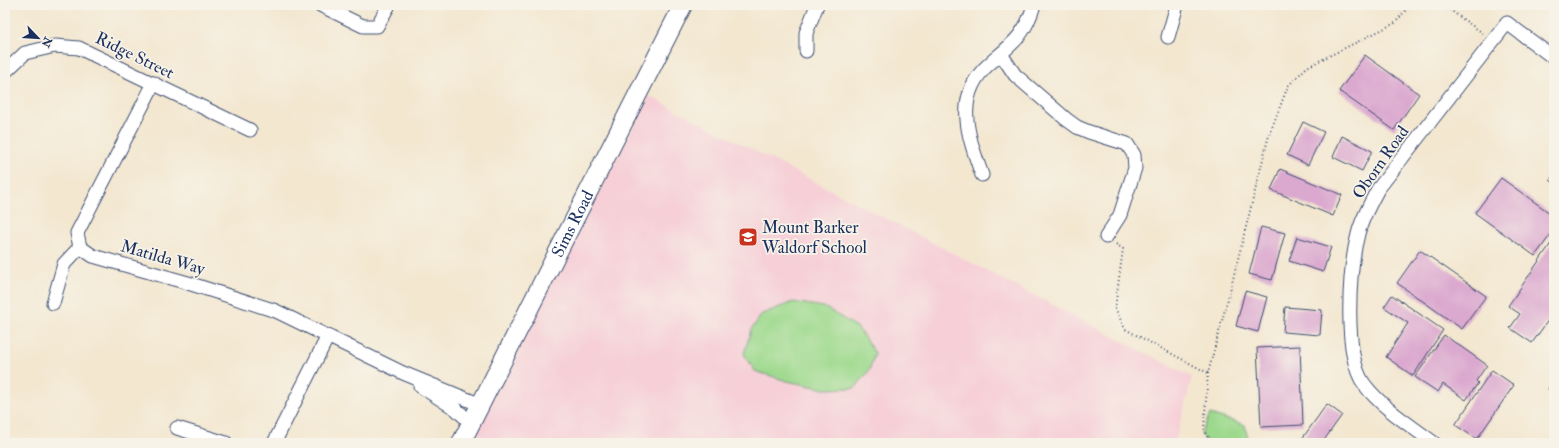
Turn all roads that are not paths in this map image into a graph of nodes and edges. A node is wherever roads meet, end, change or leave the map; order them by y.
1 (320, 5) edge
2 (389, 5) edge
3 (683, 5) edge
4 (817, 5) edge
5 (1034, 5) edge
6 (1177, 5) edge
7 (1168, 37) dead end
8 (806, 51) dead end
9 (1001, 54) junction
10 (1554, 58) edge
11 (5, 72) edge
12 (154, 83) junction
13 (250, 130) dead end
14 (982, 175) dead end
15 (1106, 237) road end
16 (80, 247) junction
17 (53, 303) dead end
18 (328, 336) junction
19 (403, 373) junction
20 (481, 405) junction
21 (471, 423) junction
22 (177, 428) dead end
23 (226, 443) edge
24 (274, 443) edge
25 (461, 443) edge
26 (1434, 443) edge

1 - 2 street
3 - 20 street, Sims Road
4 - 8 street
5 - 9 street
6 - 7 street
9 - 14 street
9 - 15 street
10 - 26 street, Oborn Road
11 - 12 street, Ridge Street
12 - 13 street, Ridge Street
12 - 16 street
16 - 17 street
16 - 18 street, Matilda Way
18 - 19 street, Matilda Way
18 - 24 street
19 - 20 street, Matilda Way
19 - 21 street, Matilda Way
20 - 21 street, Sims Road
21 - 25 street, Sims Road
22 - 23 street

